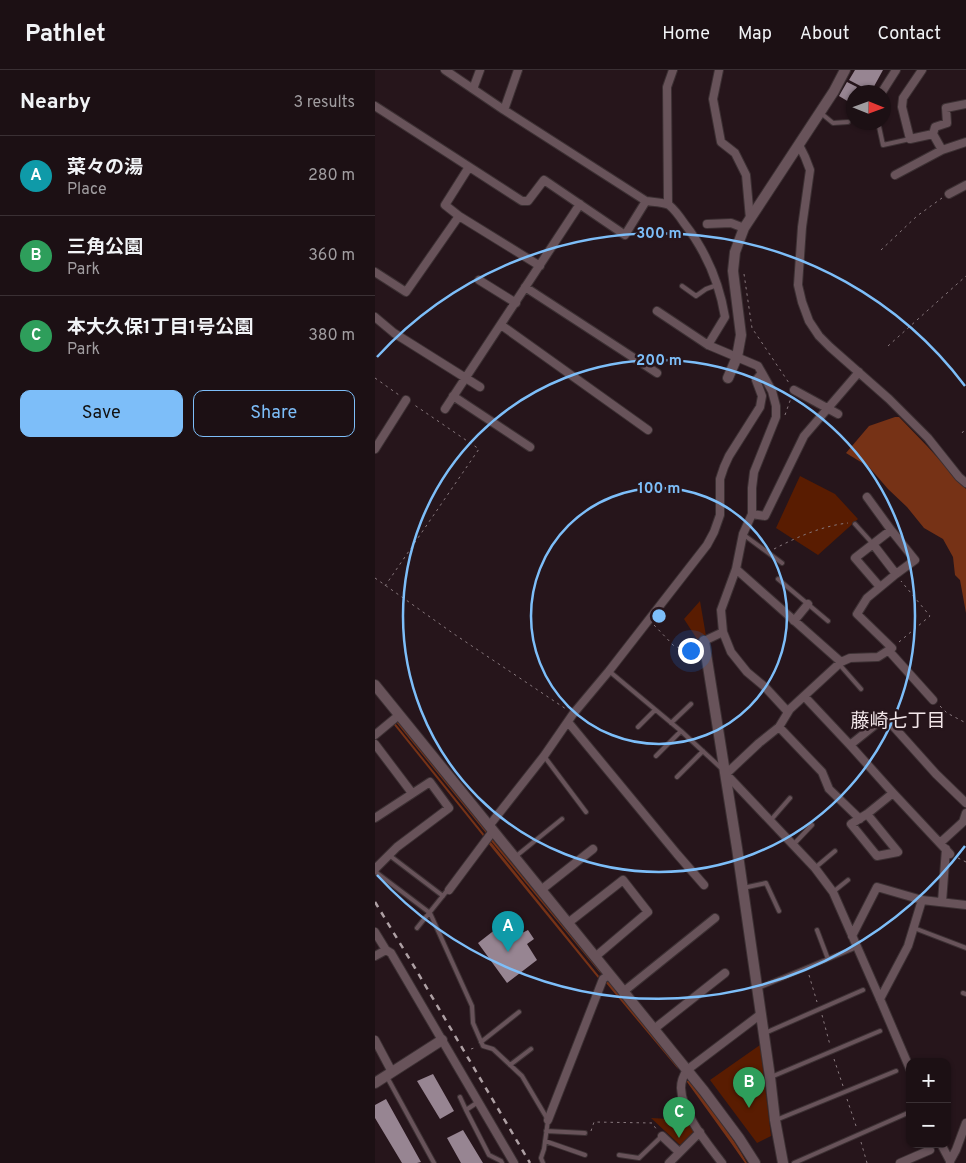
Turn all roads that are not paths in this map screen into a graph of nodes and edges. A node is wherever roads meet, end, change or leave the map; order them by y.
1 (445, 70) edge
2 (461, 70) edge
3 (479, 70) edge
4 (518, 70) edge
5 (673, 70) edge
6 (719, 70) edge
7 (845, 70) edge
8 (896, 70) edge
9 (922, 70) edge
10 (458, 79) junction
11 (886, 85) edge
12 (473, 88) junction
13 (966, 104) edge
14 (375, 106) edge
15 (504, 110) junction
16 (820, 112) junction
17 (846, 122) edge
18 (880, 130) edge
19 (933, 134) junction
20 (910, 139) junction
21 (966, 142) edge
22 (799, 145) junction
23 (942, 150) junction
24 (469, 167) junction
25 (895, 175) dead end
26 (966, 185) edge
27 (949, 194) road end
28 (646, 201) junction
29 (580, 204) junction
30 (667, 204) junction
31 (459, 216) junction
32 (750, 219) junction
33 (707, 224) dead end
34 (744, 228) junction
35 (540, 266) junction
36 (375, 272) edge
37 (479, 280) dead end
38 (717, 285) junction
39 (683, 286) dead end
40 (525, 287) junction
41 (515, 303) junction
42 (657, 311) dead end
43 (375, 317) edge
44 (501, 325) junction
45 (707, 345) junction
46 (737, 357) junction
47 (859, 372) junction
48 (657, 373) dead end
49 (762, 373) junction
50 (466, 378) junction
51 (728, 378) dead end
52 (480, 387) dead end
53 (794, 390) dead end
54 (453, 396) junction
55 (406, 400) road end
56 (827, 408) junction
57 (445, 409) dead end
58 (839, 414) dead end
59 (648, 430) dead end
60 (530, 447) dead end
61 (375, 449) edge
62 (966, 483) edge
63 (867, 497) dead end
64 (752, 514) junction
65 (855, 524) road end
66 (891, 530) junction
67 (743, 534) junction
68 (873, 544) junction
69 (782, 563) dead end
70 (736, 569) junction
71 (896, 574) junction
72 (778, 580) dead end
73 (880, 587) junction
74 (808, 604) junction
75 (828, 620) dead end
76 (794, 621) junction
77 (723, 632) junction
78 (704, 641) joint
79 (890, 649) junction
80 (840, 663) junction
81 (609, 671) junction
82 (375, 685) edge
83 (861, 689) dead end
84 (804, 696) junction
85 (933, 700) road end
86 (691, 704) dead end
87 (655, 710) junction
88 (788, 712) junction
89 (399, 715) junction
90 (568, 722) junction
91 (671, 723) junction
92 (779, 727) junction
93 (638, 728) dead end
94 (681, 732) junction
95 (375, 735) edge
96 (375, 744) edge
97 (851, 745) junction
98 (703, 751) junction
99 (544, 756) junction
100 (656, 756) dead end
101 (726, 774) junction
102 (677, 777) dead end
103 (413, 793) junction
104 (893, 793) junction
105 (790, 798) dead end
106 (966, 803) edge
107 (586, 812) dead end
108 (376, 814) edge
109 (867, 814) junction
110 (966, 814) edge
111 (562, 819) dead end
112 (859, 819) junction
113 (769, 821) junction
114 (813, 825) dead end
115 (491, 828) junction
116 (793, 845) junction
117 (945, 848) junction
118 (593, 849) dead end
119 (835, 851) dead end
120 (389, 855) junction
121 (515, 858) junction
122 (815, 868) junction
123 (375, 869) edge
124 (848, 880) dead end
125 (705, 885) dead end
126 (743, 888) junction
127 (449, 890) joint
128 (541, 890) junction
129 (833, 892) junction
130 (443, 896) junction
131 (922, 900) junction
132 (943, 902) junction
133 (966, 905) edge
134 (779, 911) dead end
135 (429, 913) junction
136 (715, 918) dead end
137 (568, 923) junction
138 (417, 928) dead end
139 (914, 928) junction
140 (817, 930) dead end
141 (375, 932) edge
142 (853, 936) junction
143 (857, 947) junction
144 (966, 948) edge
145 (386, 950) junction
146 (375, 956) edge
147 (595, 957) junction
148 (828, 959) junction
149 (725, 973) dead end
150 (609, 975) junction
151 (757, 989) junction
152 (863, 990) dead end
153 (623, 992) junction
154 (881, 999) junction
155 (519, 1012) dead end
156 (761, 1014) junction
157 (654, 1029) junction
158 (880, 1030) dead end
159 (763, 1033) junction
160 (375, 1040) edge
161 (443, 1040) junction
162 (481, 1042) junction
163 (531, 1049) dead end
164 (906, 1059) edge
165 (510, 1065) junction
166 (687, 1070) junction
167 (896, 1071) dead end
168 (389, 1074) junction
169 (771, 1077) junction
170 (375, 1083) edge
171 (459, 1097) dead end
172 (478, 1102) junction
173 (466, 1110) junction
174 (906, 1114) edge
175 (548, 1120) junction
176 (775, 1120) junction
177 (965, 1128) edge
178 (546, 1131) junction
179 (700, 1132) junction
180 (585, 1133) road end
181 (662, 1136) joint
182 (545, 1141) junction
183 (943, 1148) edge
184 (930, 1150) dead end
185 (679, 1152) junction
186 (585, 1155) dead end
187 (619, 1155) dead end
188 (950, 1162) edge
189 (435, 1163) edge
190 (502, 1163) edge
191 (514, 1163) edge
192 (543, 1163) edge
193 (669, 1163) edge
194 (722, 1163) edge
195 (755, 1163) edge
196 (783, 1163) edge
197 (794, 1163) edge
198 (900, 1163) edge

1 - 10 street
2 - 10 street
3 - 12 street
4 - 15 street
5 - 30 street
6 - 32 street
7 - 16 street
8 - 11 street
9 - 20 street
10 - 12 street
12 - 15 street
13 - 19 street
14 - 24 street
15 - 28 street
16 - 17 lane
16 - 22 street
18 - 20 lane
19 - 20 street
19 - 23 street
21 - 23 street
22 - 32 street
22 - 47 street
23 - 25 street
24 - 29 street
24 - 31 street
26 - 27 street
28 - 29 street
28 - 30 street
29 - 35 street
30 - 38 street
31 - 35 street
31 - 36 street
32 - 34 street
33 - 34 street
34 - 46 street
35 - 40 street
37 - 41 street
38 - 39 lane
38 - 45 street
40 - 41 street
40 - 48 street
41 - 44 street
42 - 45 street
43 - 50 street
44 - 50 street
44 - 59 street
45 - 46 street
46 - 49 street
46 - 51 street
47 - 56 street
47 - 62 street
49 - 64 street
49 - 81 street
50 - 52 street
50 - 54 street
53 - 56 street
54 - 57 street
54 - 60 street
55 - 61 street
56 - 58 street
56 - 64 street
63 - 66 street
64 - 67 street
65 - 68 lane
66 - 68 street
66 - 71 street
67 - 69 lane
67 - 70 street
68 - 71 street
68 - 73 street
70 - 76 street
70 - 77 street
71 - 73 street
72 - 74 lane
73 - 79 street
74 - 75 lane
74 - 76 street
76 - 80 street
77 - 78 street
77 - 88 street
78 - 101 street
79 - 80 street
79 - 85 street
80 - 83 lane
80 - 84 street
81 - 87 lane
81 - 90 street
82 - 89 street
84 - 88 street
84 - 97 street
86 - 91 lane
87 - 91 lane
87 - 93 lane
88 - 92 street
89 - 95 street
89 - 115 street
90 - 99 street
90 - 125 street
91 - 94 lane
92 - 101 street
92 - 112 street
94 - 98 lane
94 - 100 lane
96 - 103 street
97 - 104 street
97 - 106 street
98 - 101 lane
98 - 102 lane
99 - 107 lane
99 - 115 street
101 - 113 street
101 - 126 street
103 - 108 street
103 - 120 street
104 - 109 street
104 - 117 street
105 - 113 lane
109 - 112 street
109 - 112 street
110 - 117 street
111 - 121 lane
113 - 116 street
114 - 116 lane
115 - 121 street
115 - 127 street
116 - 122 street
117 - 132 street
118 - 128 street
119 - 122 lane
120 - 123 street
120 - 130 lane
121 - 128 street
122 - 129 street
123 - 135 lane
124 - 129 lane
126 - 134 lane
126 - 151 street
127 - 130 lane
128 - 137 street
129 - 142 street
130 - 135 lane
131 - 132 street
131 - 139 street
131 - 142 street
132 - 133 street
135 - 138 lane
135 - 162 lane
136 - 153 street
137 - 147 street
137 - 147 street
139 - 144 lane
139 - 154 street
140 - 148 lane
141 - 145 street
142 - 143 street
143 - 148 lane
143 - 154 street
145 - 146 street
145 - 161 street
147 - 150 street
148 - 151 lane
149 - 157 street
150 - 153 street
150 - 175 street
151 - 156 street
152 - 159 lane
153 - 157 street
154 - 164 street
155 - 162 lane
156 - 159 street
156 - 166 street
157 - 166 street
158 - 169 lane
159 - 169 street
160 - 168 street
161 - 168 street
161 - 172 street
162 - 165 lane
163 - 165 lane
165 - 175 lane
166 - 179 street
166 - 195 street
167 - 176 lane
168 - 170 street
168 - 189 lane
169 - 176 street
171 - 173 lane
172 - 173 lane
172 - 191 street
173 - 190 lane
174 - 197 lane
175 - 178 lane
176 - 196 street
177 - 188 street
178 - 180 lane
178 - 182 lane
179 - 185 street
179 - 194 street
181 - 185 street
181 - 187 lane
182 - 186 lane
182 - 192 lane
183 - 188 street
184 - 198 street
185 - 193 street

